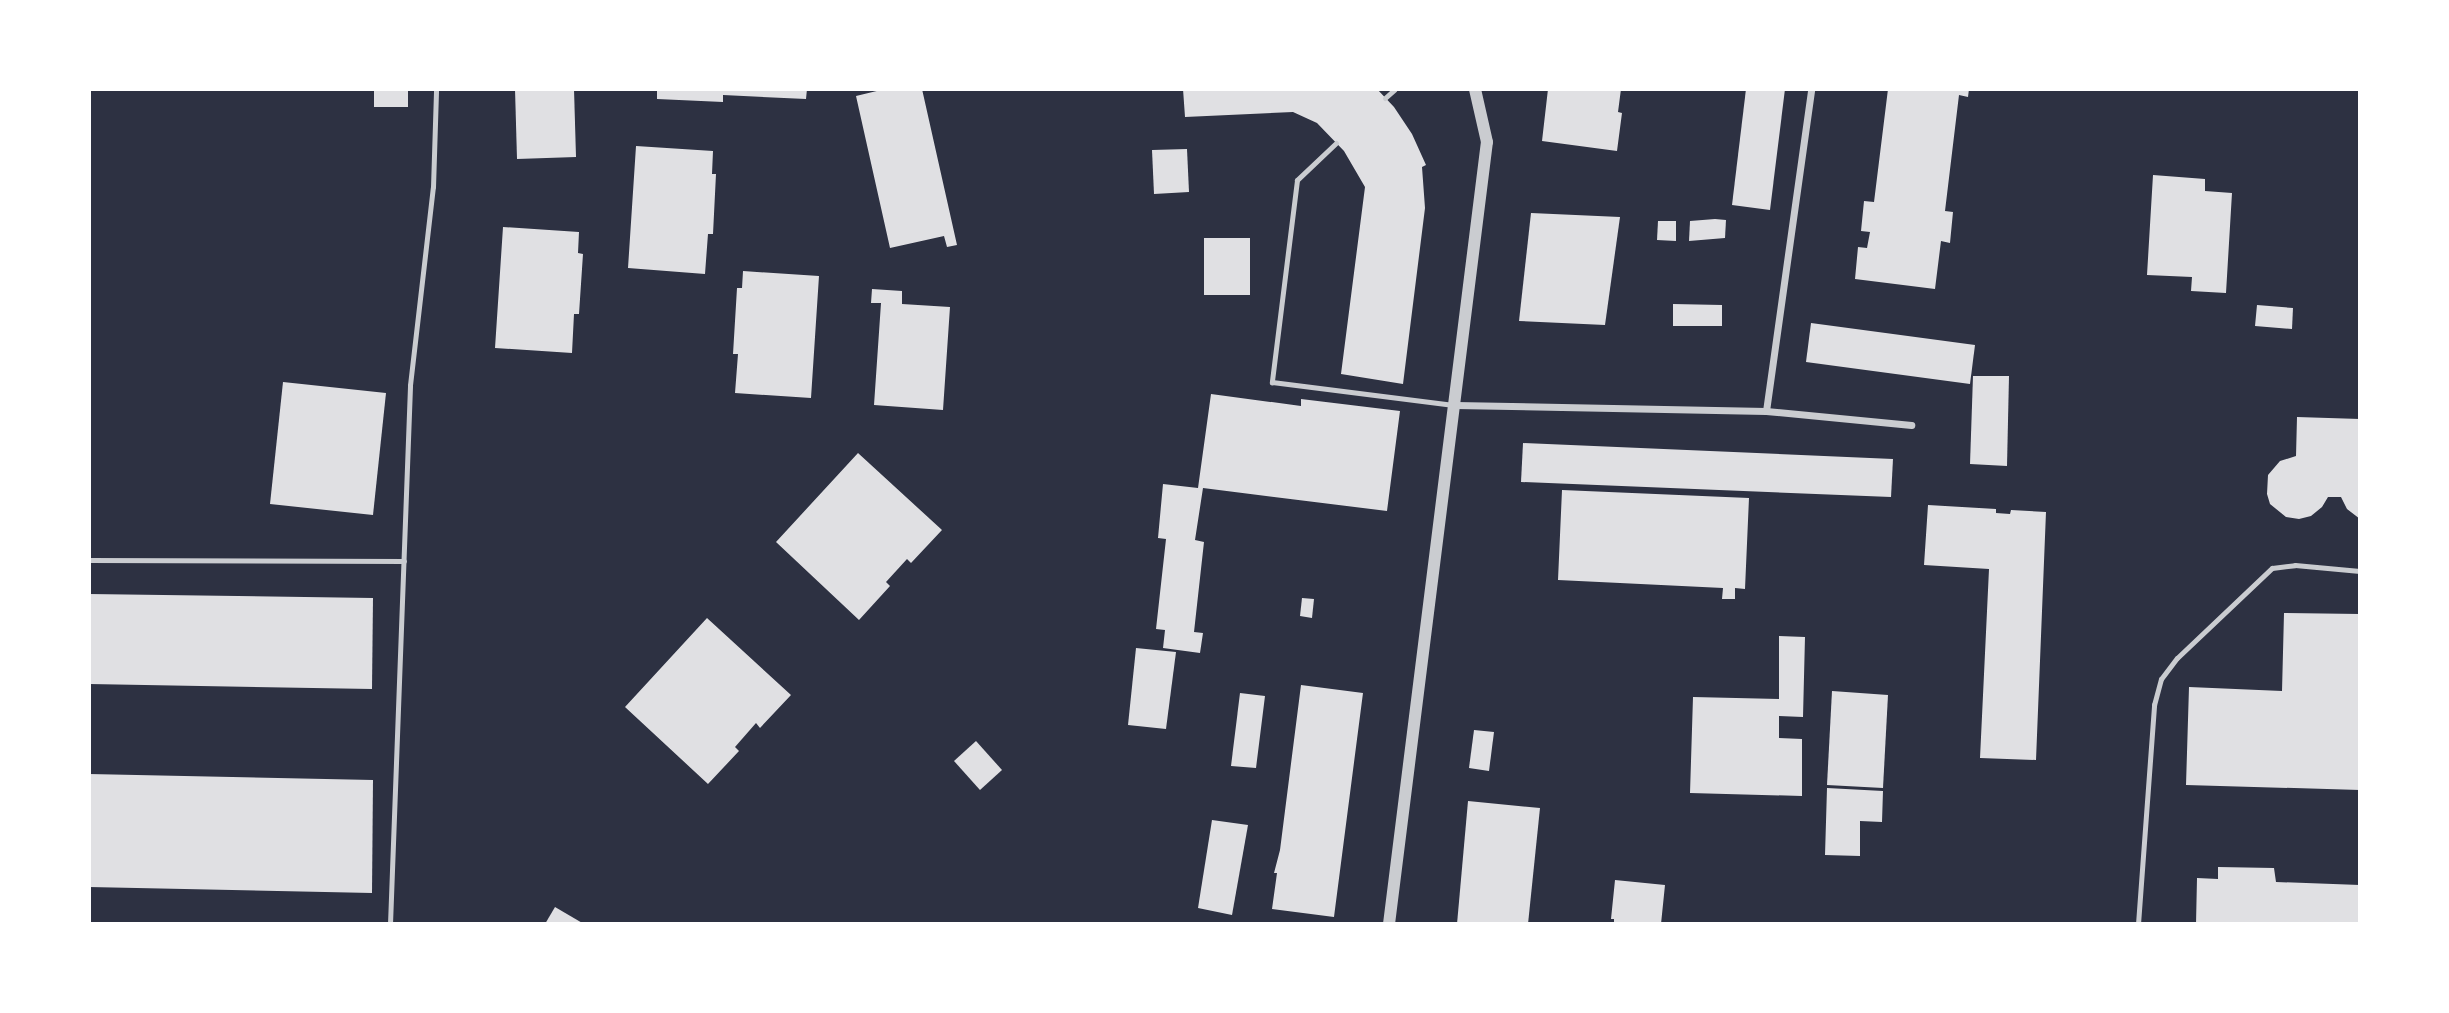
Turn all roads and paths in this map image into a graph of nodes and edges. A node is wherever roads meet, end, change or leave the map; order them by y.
1 (436, 89) edge
2 (1395, 89) edge
3 (1475, 89) edge
4 (1811, 89) edge
5 (1385, 98) dead end
6 (1336, 143) dead end
7 (1455, 405) junction
8 (1766, 411) junction
9 (1911, 425) dead end
10 (89, 560) edge
11 (404, 561) junction
12 (2360, 571) edge
13 (390, 924) edge
14 (1389, 924) edge
15 (2138, 924) edge

1 - 11 lane
2 - 5 lane
3 - 7 street
4 - 8 street
6 - 7 lane
7 - 8 street
7 - 14 street
8 - 9 street
10 - 11 lane
11 - 13 lane
12 - 15 lane

